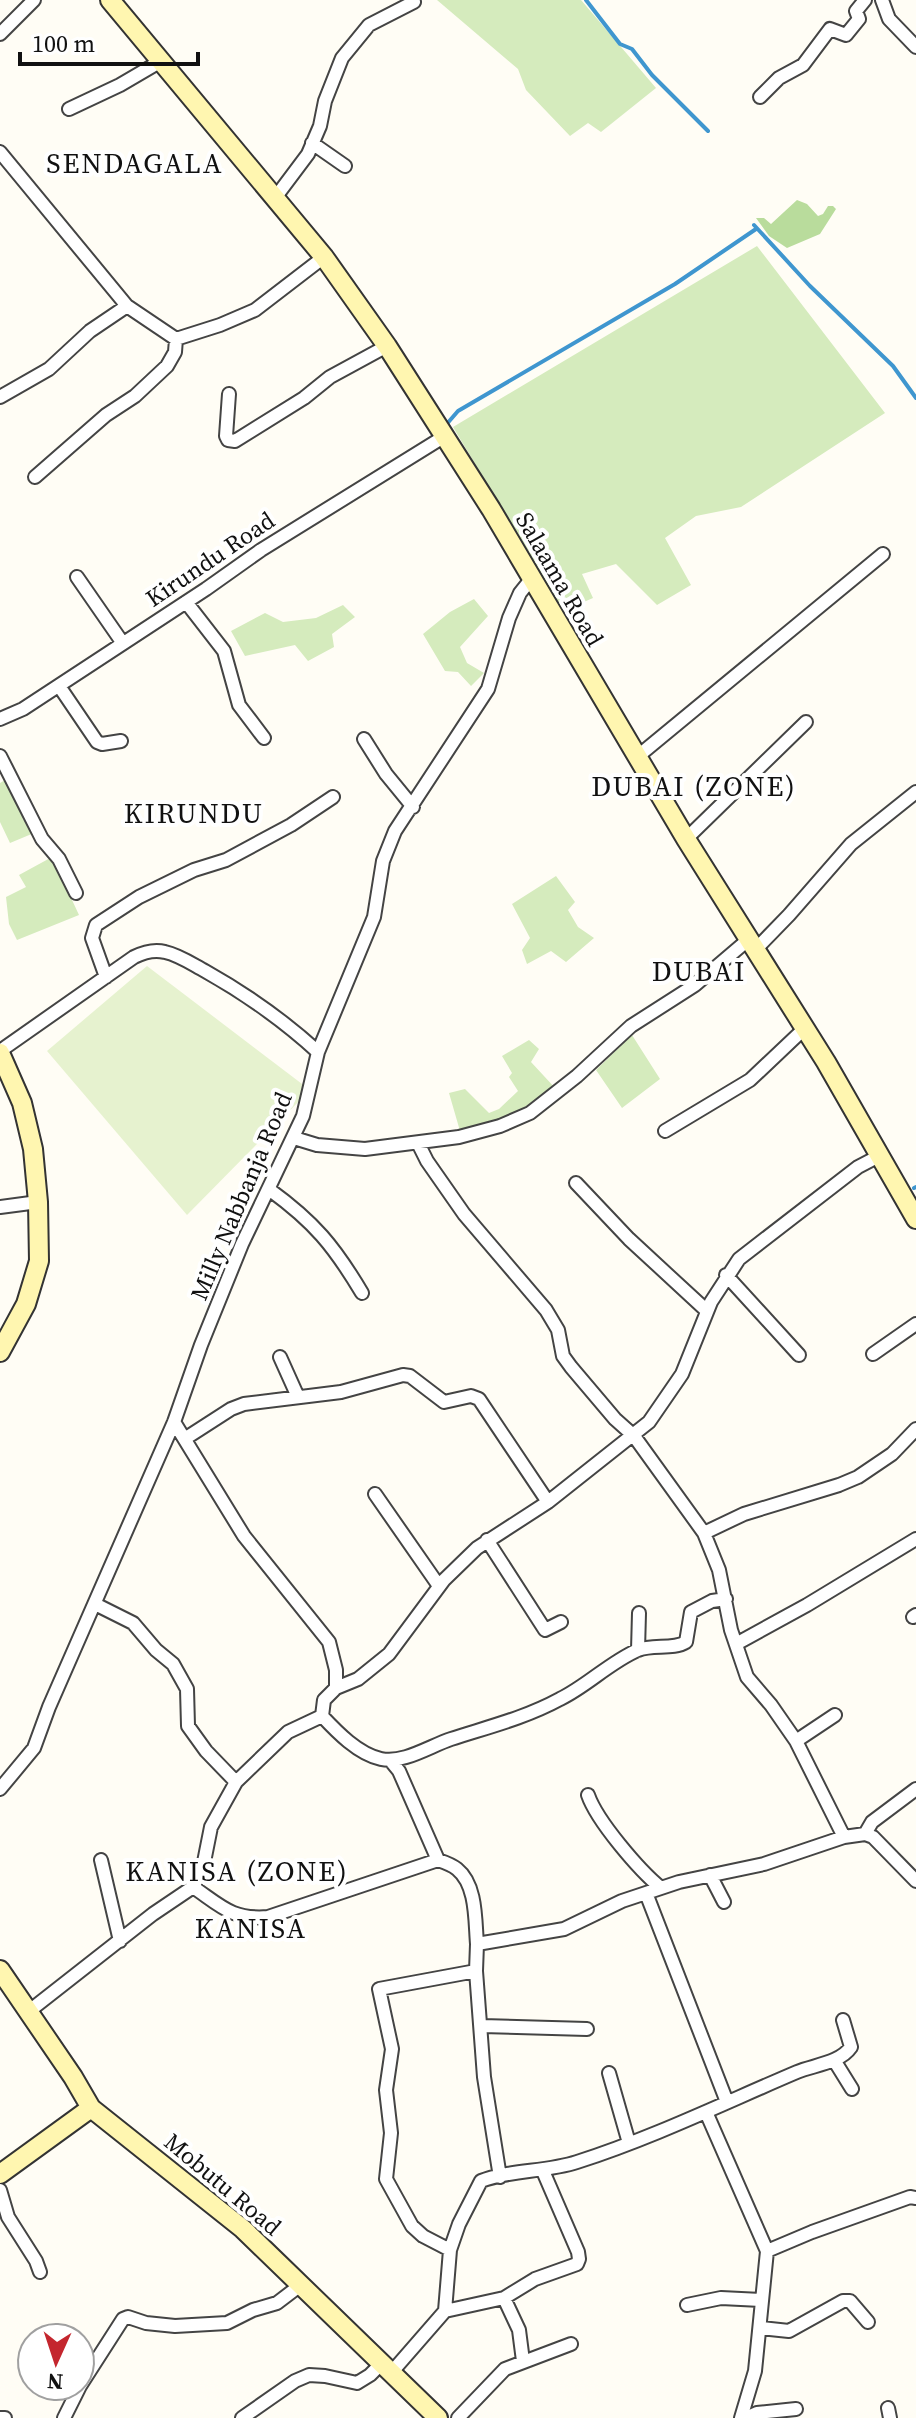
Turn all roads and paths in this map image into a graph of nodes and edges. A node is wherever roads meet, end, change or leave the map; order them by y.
1 (34, 0) edge
2 (110, 0) edge
3 (413, 0) edge
4 (865, 0) edge
5 (882, 0) edge
6 (0, 34) edge
7 (916, 47) edge
8 (161, 61) junction
9 (760, 97) dead end
10 (69, 109) dead end
11 (312, 143) junction
12 (0, 152) edge
13 (345, 166) dead end
14 (275, 198) junction
15 (324, 257) junction
16 (127, 306) junction
17 (176, 339) junction
18 (387, 346) junction
19 (229, 394) dead end
20 (0, 397) edge
21 (445, 436) junction
22 (35, 477) dead end
23 (883, 554) dead end
24 (77, 577) dead end
25 (532, 578) junction
26 (186, 602) junction
27 (122, 642) junction
28 (59, 686) junction
29 (0, 719) edge
30 (806, 722) dead end
31 (264, 738) dead end
32 (364, 739) dead end
33 (121, 741) dead end
34 (0, 756) edge
35 (637, 757) junction
36 (916, 792) edge
37 (333, 797) dead end
38 (413, 807) junction
39 (686, 839) junction
40 (76, 893) dead end
41 (752, 944) junction
42 (106, 977) junction
43 (805, 1028) junction
44 (0, 1052) edge
45 (318, 1052) junction
46 (665, 1131) dead end
47 (294, 1138) junction
48 (418, 1143) junction
49 (881, 1155) junction
50 (576, 1183) dead end
51 (270, 1190) junction
52 (38, 1202) junction
53 (0, 1207) edge
54 (916, 1219) edge
55 (726, 1275) junction
56 (362, 1293) dead end
57 (707, 1311) junction
58 (916, 1324) edge
59 (0, 1352) edge
60 (873, 1354) dead end
61 (799, 1355) dead end
62 (280, 1357) dead end
63 (298, 1397) junction
64 (174, 1422) junction
65 (916, 1429) edge
66 (634, 1436) junction
67 (186, 1438) junction
68 (375, 1494) dead end
69 (548, 1502) junction
70 (704, 1533) junction
71 (916, 1539) edge
72 (487, 1540) junction
73 (439, 1586) junction
74 (726, 1599) junction
75 (95, 1604) junction
76 (639, 1613) dead end
77 (561, 1622) dead end
78 (736, 1644) junction
79 (638, 1650) junction
80 (336, 1688) junction
81 (835, 1715) dead end
82 (322, 1716) junction
83 (796, 1741) junction
84 (390, 1760) junction
85 (236, 1782) junction
86 (0, 1789) edge
87 (916, 1789) edge
88 (588, 1795) dead end
89 (865, 1834) junction
90 (844, 1837) junction
91 (101, 1860) dead end
92 (438, 1860) junction
93 (710, 1875) junction
94 (916, 1881) edge
95 (193, 1887) junction
96 (661, 1888) junction
97 (646, 1893) junction
98 (724, 1902) dead end
99 (120, 1941) junction
100 (477, 1944) junction
101 (0, 1970) edge
102 (476, 1971) junction
103 (28, 2012) junction
104 (843, 2020) dead end
105 (482, 2026) junction
106 (587, 2029) dead end
107 (834, 2060) junction
108 (609, 2073) dead end
109 (852, 2089) dead end
110 (727, 2102) junction
111 (91, 2108) junction
112 (706, 2112) junction
113 (629, 2143) junction
114 (543, 2171) junction
115 (0, 2174) edge
116 (500, 2177) junction
117 (0, 2190) edge
118 (916, 2198) edge
119 (450, 2250) junction
120 (767, 2251) junction
121 (40, 2272) dead end
122 (302, 2284) junction
123 (504, 2298) junction
124 (761, 2300) junction
125 (687, 2305) dead end
126 (445, 2311) junction
127 (868, 2322) dead end
128 (761, 2328) junction
129 (571, 2344) dead end
130 (96, 2361) edge
131 (523, 2361) junction
132 (386, 2368) junction
133 (796, 2409) dead end
134 (242, 2418) edge
135 (438, 2418) edge
136 (458, 2418) edge
137 (743, 2418) edge

1 - 6 street
2 - 8 main road, Salaama Road
3 - 11 street
4 - 9 street
5 - 7 street
8 - 10 street
8 - 14 main road, Salaama Road
11 - 13 street
11 - 14 street
12 - 16 street
14 - 15 main road, Salaama Road
15 - 17 street
15 - 18 main road, Salaama Road
16 - 17 street
16 - 20 street
17 - 22 street
18 - 19 street
18 - 21 main road, Salaama Road
21 - 25 main road, Salaama Road
21 - 26 street, Kirundu Road
23 - 35 street
24 - 27 street
25 - 35 main road, Salaama Road
25 - 38 street, Milly Nabbanja Road
26 - 27 street, Kirundu Road
26 - 31 street
27 - 28 street, Kirundu Road
28 - 29 street, Kirundu Road
28 - 33 street
30 - 39 street
32 - 38 street
34 - 40 street
35 - 39 main road, Salaama Road
36 - 41 street
37 - 42 street
38 - 45 street, Milly Nabbanja Road
39 - 41 main road, Salaama Road
41 - 43 main road, Salaama Road
41 - 48 street
42 - 44 street
42 - 45 street
43 - 46 street
43 - 49 main road, Salaama Road
44 - 52 main road
45 - 47 street, Milly Nabbanja Road
47 - 48 street
47 - 51 street, Milly Nabbanja Road
48 - 66 street
49 - 54 main road, Salaama Road
49 - 55 street
50 - 57 street
51 - 56 street
51 - 64 street, Milly Nabbanja Road
52 - 53 street
52 - 59 main road
55 - 57 street
55 - 61 street
57 - 66 street
58 - 60 street
62 - 63 street
63 - 67 street
63 - 69 street
64 - 67 street
64 - 75 street, Milly Nabbanja Road
65 - 70 street
66 - 69 street
66 - 70 street
67 - 80 street
68 - 73 street
69 - 72 street
70 - 74 street
71 - 78 street
72 - 73 street
72 - 77 street
73 - 80 street
74 - 78 street
74 - 79 street
75 - 85 street
75 - 86 street, Milly Nabbanja Road
76 - 79 street
78 - 83 street
79 - 84 street
80 - 82 street
81 - 83 street
82 - 84 street
82 - 85 street
83 - 90 street
84 - 92 street
85 - 95 street
87 - 89 street
88 - 96 street
89 - 90 street
89 - 94 street
90 - 93 street
91 - 99 street
92 - 95 street
92 - 100 street
93 - 96 street
93 - 98 street
95 - 99 street
96 - 97 street
97 - 100 street
97 - 110 street
99 - 103 street
100 - 102 street
101 - 103 main road, Mobutu Road
102 - 105 street
102 - 119 street
103 - 111 main road, Mobutu Road
104 - 107 street
105 - 106 street
105 - 116 street
107 - 109 street
107 - 110 street
108 - 113 street
110 - 112 street
111 - 115 main road
111 - 122 main road, Mobutu Road
112 - 113 street
112 - 120 street
113 - 114 street
114 - 116 street
114 - 123 street
116 - 119 street
117 - 121 street
118 - 120 street
119 - 126 street
120 - 124 street
122 - 130 street
122 - 132 main road, Mobutu Road
123 - 126 street
123 - 131 street
124 - 125 street
124 - 128 street
126 - 132 street
127 - 128 street
128 - 137 street
129 - 131 street
131 - 136 street
132 - 134 street
132 - 135 main road, Mobutu Road
133 - 137 street

